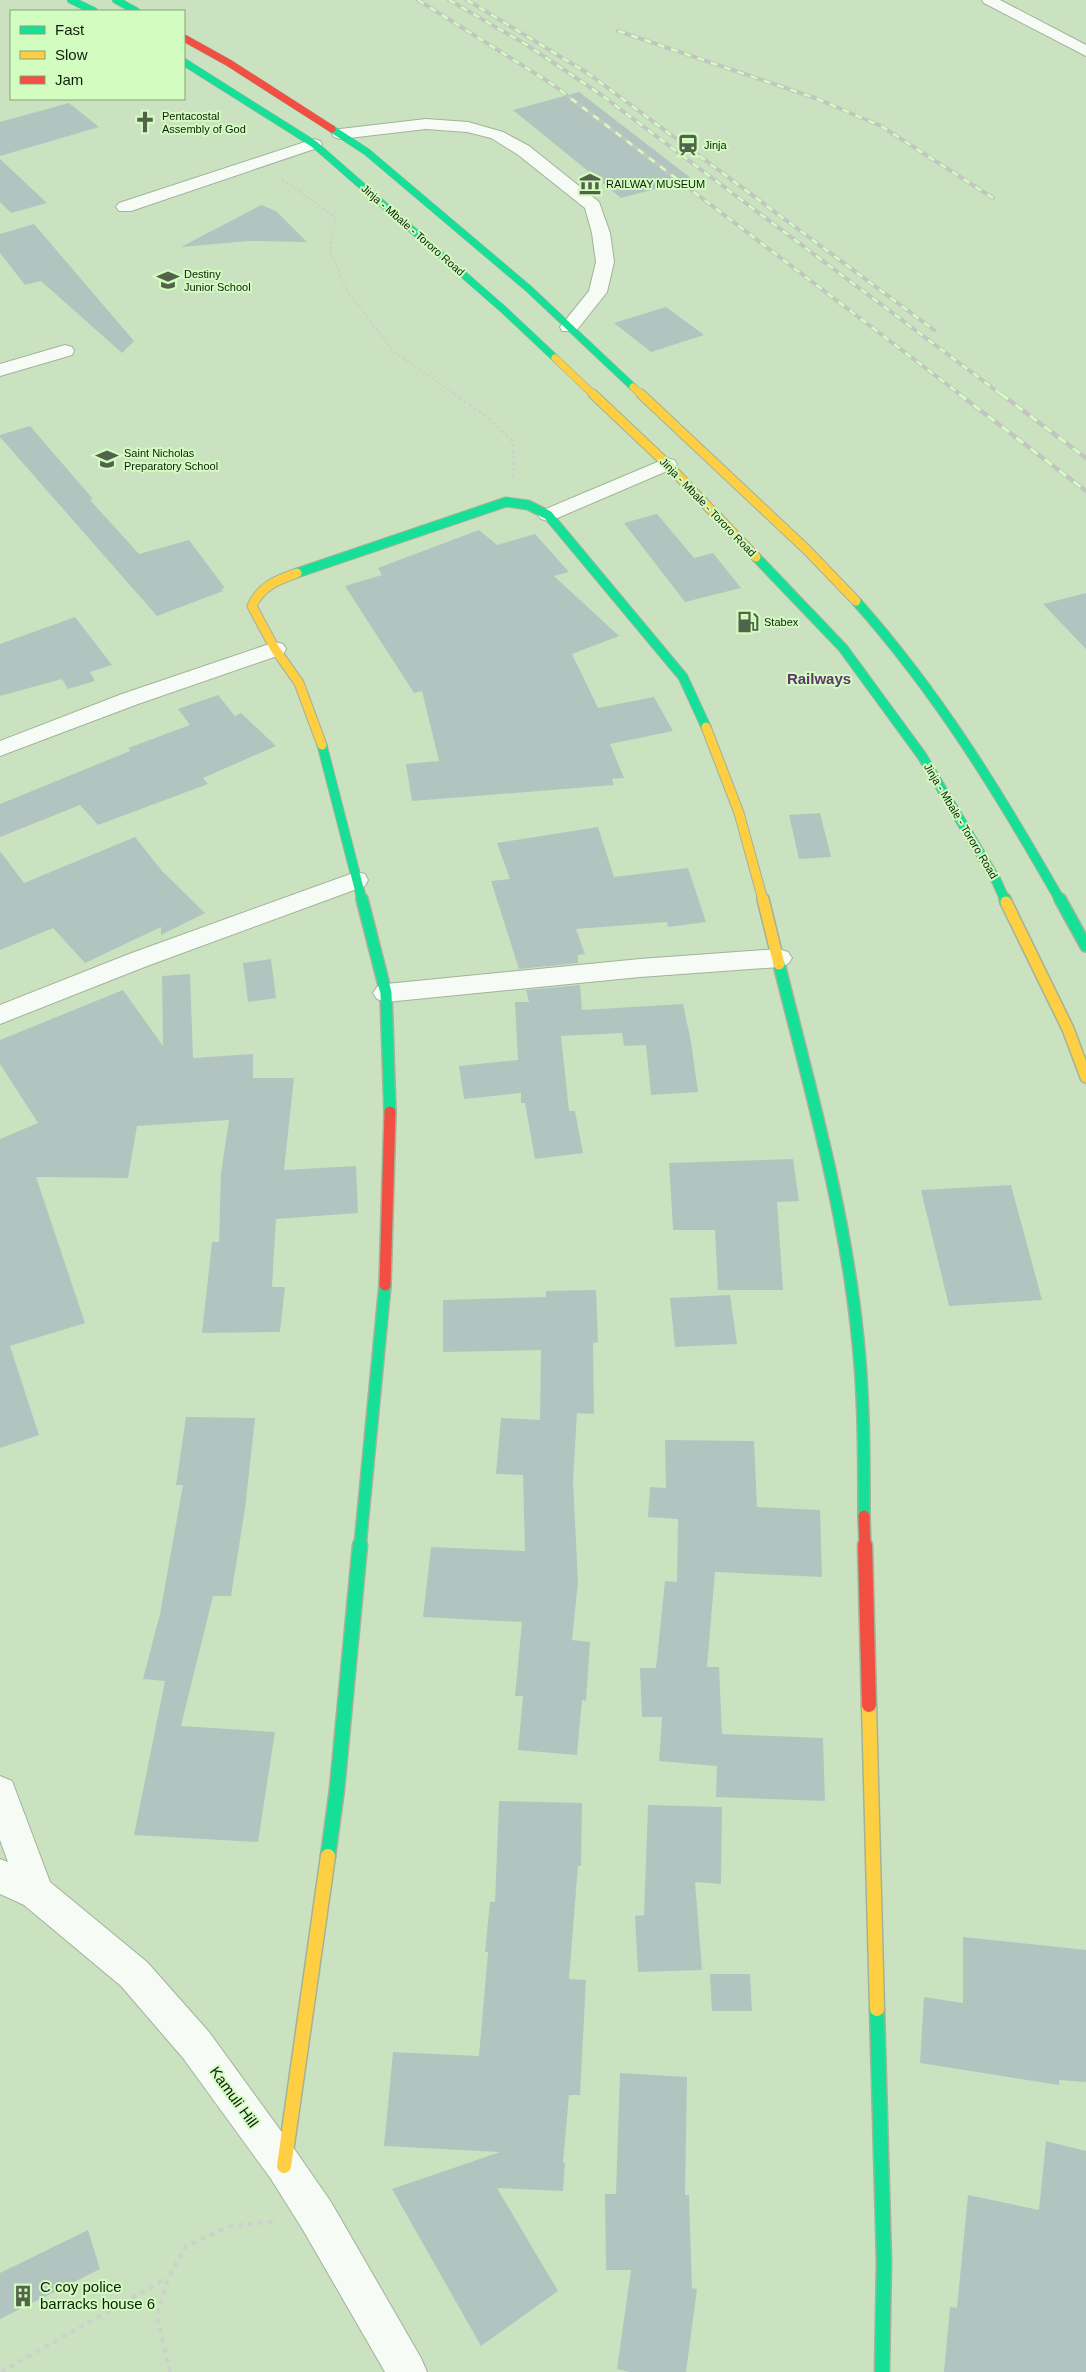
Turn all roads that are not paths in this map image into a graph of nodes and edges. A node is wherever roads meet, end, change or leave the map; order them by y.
1 (71, 0) edge
2 (116, 0) edge
3 (989, 0) edge
4 (92, 10) edge
5 (134, 10) edge
6 (185, 39) edge
7 (1086, 52) edge
8 (185, 63) edge
9 (340, 134) junction
10 (314, 144) junction
11 (125, 208) dead end
12 (569, 327) junction
13 (65, 351) dead end
14 (0, 370) edge
15 (667, 464) junction
16 (548, 515) junction
17 (275, 649) junction
18 (0, 749) edge
19 (356, 880) junction
20 (1086, 946) edge
21 (778, 958) junction
22 (386, 993) junction
23 (0, 1015) edge
24 (1086, 1077) edge
25 (0, 1792) edge
26 (0, 1876) edge
27 (36, 1893) junction
28 (284, 2166) junction
29 (407, 2372) edge
30 (882, 2372) edge

1 - 4 main road
2 - 5 main road
3 - 7 street
6 - 9 main road
8 - 10 main road, Jinja - Mbale - Tororo Road
9 - 12 main road
9 - 12 street
10 - 11 street
10 - 15 main road, Jinja - Mbale - Tororo Road
12 - 20 main road
13 - 14 street
15 - 16 street
15 - 24 main road, Jinja - Mbale - Tororo Road
16 - 17 main road
16 - 21 main road
17 - 18 street
17 - 19 main road
19 - 22 main road
19 - 23 street
21 - 22 street
21 - 30 main road
22 - 28 main road
25 - 27 street
26 - 27 street, Kamuli Hill
27 - 28 street, Kamuli Hill
28 - 29 street, Kamuli Hill

